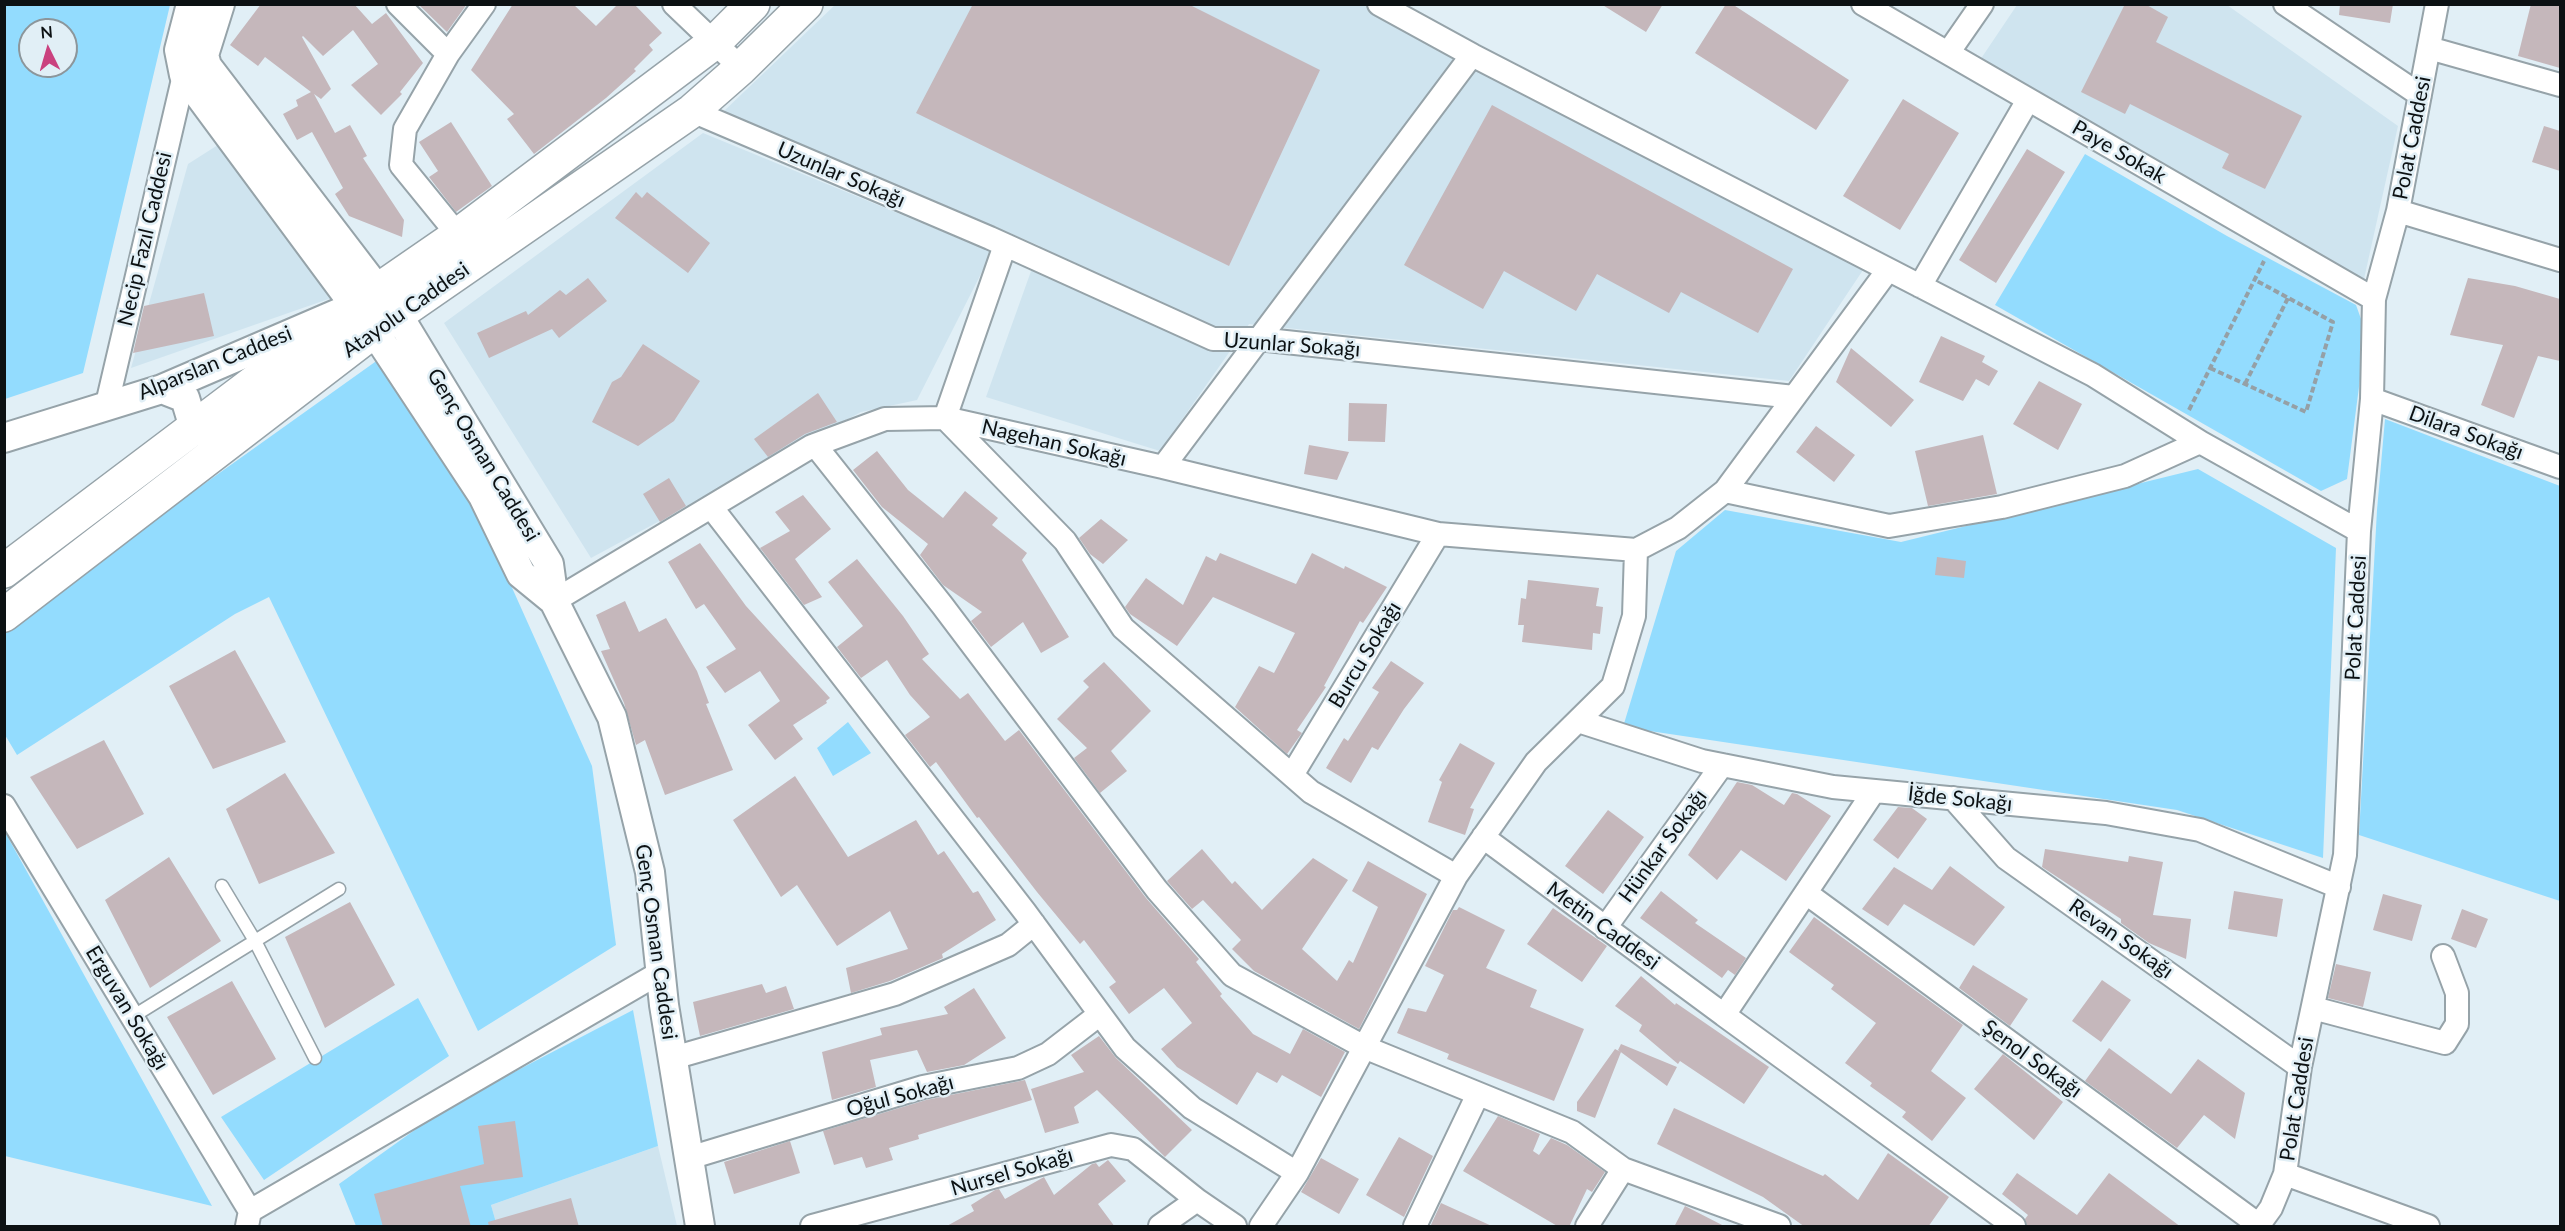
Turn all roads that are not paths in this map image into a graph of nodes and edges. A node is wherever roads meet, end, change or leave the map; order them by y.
1 (191, 4) edge
2 (220, 4) edge
3 (398, 4) edge
4 (484, 4) edge
5 (674, 4) edge
6 (753, 4) edge
7 (806, 4) edge
8 (1379, 4) edge
9 (1863, 4) edge
10 (1982, 4) edge
11 (2285, 4) edge
12 (2437, 4) edge
13 (715, 42) junction
14 (2429, 48) junction
15 (1948, 53) junction
16 (448, 54) junction
17 (1472, 55) junction
18 (741, 68) junction
19 (196, 70) junction
20 (2560, 85) edge
21 (2420, 96) junction
22 (2028, 100) junction
23 (692, 111) junction
24 (2398, 211) junction
25 (458, 235) junction
26 (1005, 245) junction
27 (2560, 260) edge
28 (1888, 270) junction
29 (1920, 286) junction
30 (2374, 299) junction
31 (376, 310) junction
32 (1258, 339) junction
33 (162, 389) junction
34 (1794, 397) junction
35 (2372, 399) junction
36 (107, 404) junction
37 (945, 418) junction
38 (194, 428) junction
39 (4, 438) edge
40 (2200, 442) junction
41 (815, 445) junction
42 (1163, 467) junction
43 (2560, 467) edge
44 (1725, 491) junction
45 (712, 508) junction
46 (2359, 531) junction
47 (1438, 534) junction
48 (1636, 550) junction
49 (4, 571) edge
50 (554, 601) junction
51 (4, 615) edge
52 (1578, 721) junction
53 (1722, 765) junction
54 (1292, 775) junction
55 (1874, 791) junction
56 (1953, 798) junction
57 (4, 806) edge
58 (1483, 837) junction
59 (1456, 876) junction
60 (222, 886) dead end
61 (2338, 887) junction
62 (339, 889) dead end
63 (1806, 893) junction
64 (1034, 924) junction
65 (1605, 928) junction
66 (255, 942) junction
67 (2443, 956) dead end
68 (661, 972) junction
69 (2313, 1008) junction
70 (1100, 1014) junction
71 (1724, 1015) junction
72 (132, 1017) junction
73 (1364, 1047) junction
74 (315, 1058) dead end
75 (673, 1058) junction
76 (2300, 1067) junction
77 (1478, 1094) junction
78 (689, 1158) junction
79 (1623, 1169) junction
80 (1297, 1173) junction
81 (2285, 1174) junction
82 (1197, 1200) junction
83 (249, 1219) edge
84 (1269, 1224) edge
85 (1769, 1225) edge
86 (2258, 1226) edge
87 (700, 1227) edge
88 (812, 1227) edge
89 (1160, 1227) edge
90 (1234, 1227) edge
91 (1415, 1227) edge
92 (1587, 1227) edge
93 (2014, 1227) edge
94 (2428, 1227) edge

1 - 19 street, Necip Fazıl Caddesi
2 - 19 street, Necip Fazıl Caddesi
3 - 16 street
4 - 16 street
5 - 13 street
6 - 13 main road, Atayolu Caddesi
7 - 18 main road, Atayolu Caddesi
8 - 17 street
9 - 15 street, Paye Sokak
10 - 15 street
11 - 21 street
12 - 14 street, Polat Caddesi
13 - 18 street
13 - 25 main road, Atayolu Caddesi
14 - 20 street
14 - 21 street, Polat Caddesi
15 - 22 street, Paye Sokak
16 - 25 street
17 - 28 street
17 - 32 street
18 - 23 main road, Atayolu Caddesi
19 - 31 street, Necip Fazıl Caddesi
19 - 36 street, Necip Fazıl Caddesi
21 - 24 street, Polat Caddesi
22 - 29 street
22 - 30 street, Paye Sokak
23 - 26 street, Uzunlar Sokağı
23 - 31 main road, Atayolu Caddesi
24 - 27 street
24 - 30 street, Polat Caddesi
25 - 31 main road, Atayolu Caddesi
26 - 32 street, Uzunlar Sokağı
26 - 37 street
28 - 29 street
28 - 34 street
29 - 40 street
30 - 35 street, Polat Caddesi
31 - 33 street, Alparslan Caddesi
31 - 38 main road, Atayolu Caddesi
31 - 50 street, Genç Osman Caddesi
31 - 51 main road, Atayolu Caddesi
32 - 34 street, Uzunlar Sokağı
32 - 42 street
33 - 36 street, Alparslan Caddesi
33 - 38 street
34 - 44 street
35 - 43 street, Dilara Sokağı
35 - 46 street, Polat Caddesi
36 - 39 street, Alparslan Caddesi
37 - 41 street, Nagehan Sokağı
37 - 42 street, Nagehan Sokağı
37 - 54 street
38 - 49 main road, Atayolu Caddesi
40 - 44 street
40 - 46 street
41 - 45 street, Nagehan Sokağı
41 - 73 street
42 - 47 street, Nagehan Sokağı
44 - 48 street
45 - 50 street, Nagehan Sokağı
45 - 64 street
46 - 61 street, Polat Caddesi
47 - 48 street, Nagehan Sokağı
47 - 54 street, Burcu Sokağı
48 - 52 street
50 - 68 street, Genç Osman Caddesi
52 - 53 street, İğde Sokağı
52 - 58 street
53 - 55 street, İğde Sokağı
53 - 65 street, Hünkar Sokağı
54 - 59 street
55 - 56 street, İğde Sokağı
55 - 63 street
56 - 61 street, İğde Sokağı
56 - 76 street, Revan Sokağı
57 - 72 street, Erguvan Sokağı
58 - 59 street
58 - 65 street, Metin Caddesi
59 - 73 street
60 - 66 lane
61 - 69 street, Polat Caddesi
62 - 66 lane
63 - 71 street
63 - 86 street, Şenol Sokağı
64 - 70 street
64 - 75 street
65 - 71 street, Metin Caddesi
66 - 72 lane
66 - 74 lane
67 - 69 street
68 - 75 street, Genç Osman Caddesi
68 - 83 street
69 - 76 street, Polat Caddesi
70 - 78 street, Oğul Sokağı
70 - 80 street
71 - 93 street, Metin Caddesi
72 - 83 street, Erguvan Sokağı
73 - 77 street
73 - 80 street
75 - 78 street, Genç Osman Caddesi
76 - 81 street, Polat Caddesi
77 - 79 street
77 - 91 street
78 - 87 street, Genç Osman Caddesi
79 - 85 street
79 - 92 street
80 - 84 street
81 - 86 street, Polat Caddesi
81 - 94 street
82 - 88 street, Nursel Sokağı
82 - 89 street
82 - 90 street, Nursel Sokağı

